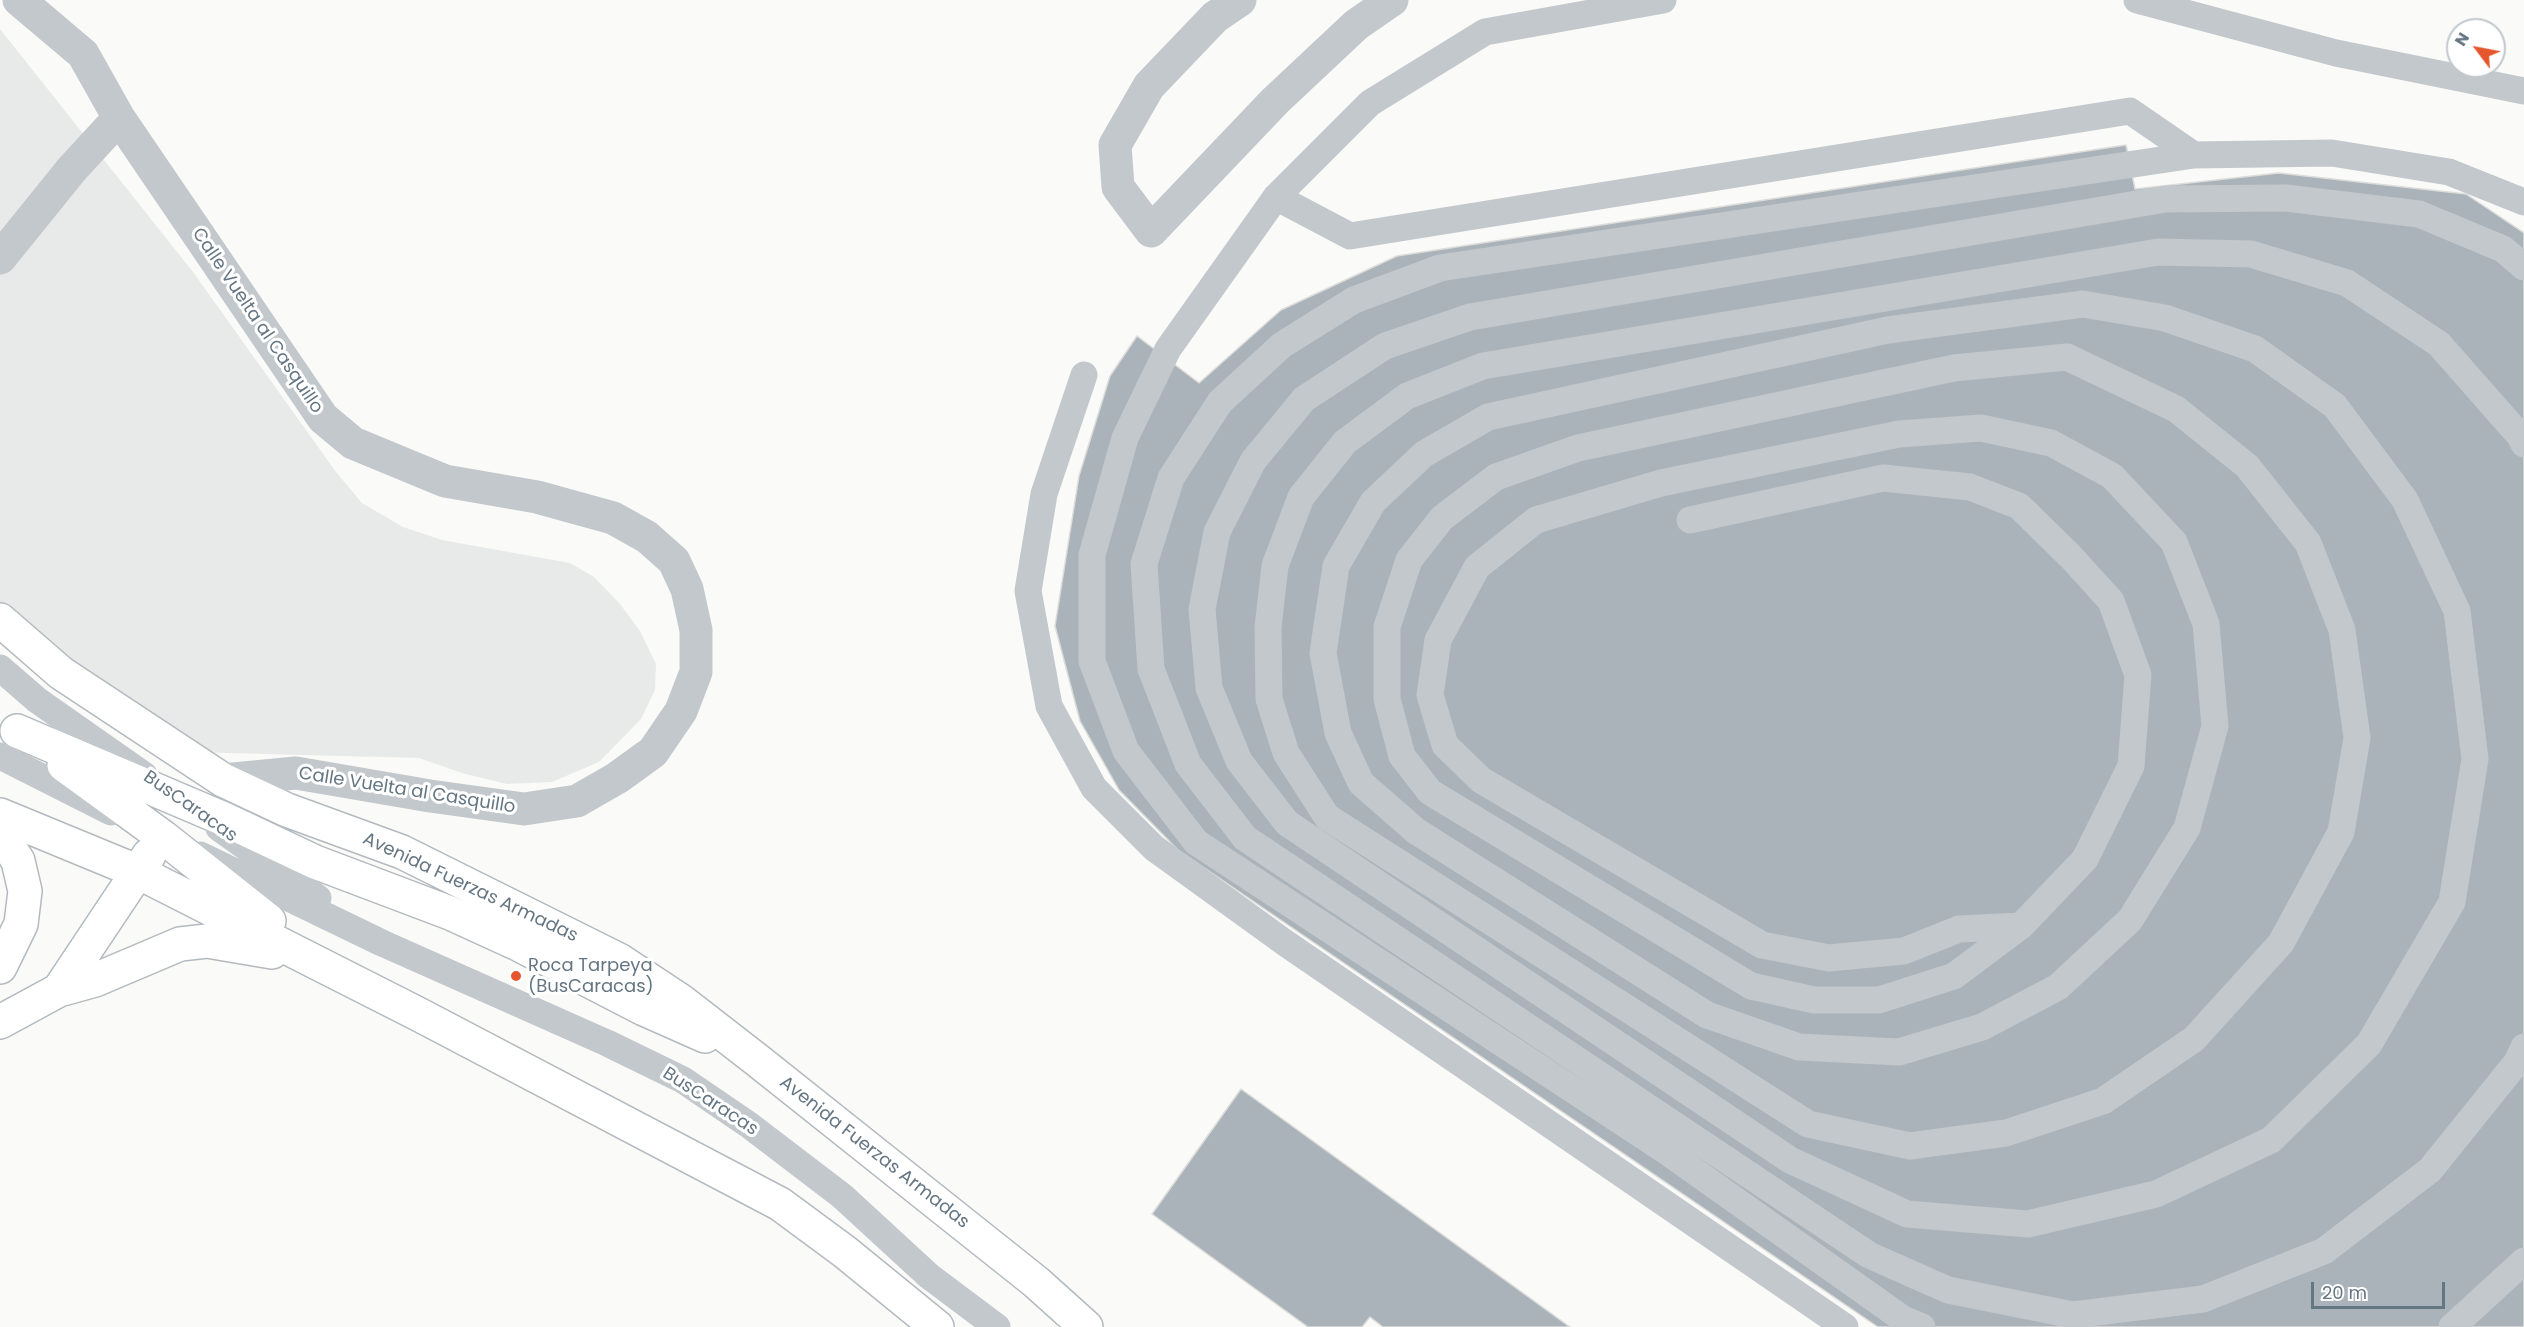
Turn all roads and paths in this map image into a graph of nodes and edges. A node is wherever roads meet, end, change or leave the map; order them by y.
1 (19, 0) edge
2 (1240, 0) edge
3 (1392, 0) edge
4 (1664, 0) edge
5 (2137, 0) edge
6 (2524, 91) edge
7 (119, 118) junction
8 (2194, 155) junction
9 (1276, 197) junction
10 (2524, 202) edge
11 (0, 258) edge
12 (2524, 267) edge
13 (1084, 375) dead end
14 (2524, 444) edge
15 (1690, 520) dead end
16 (0, 620) edge
17 (0, 668) edge
18 (156, 737) junction
19 (5, 741) edge
20 (223, 780) junction
21 (183, 802) junction
22 (0, 815) edge
23 (0, 832) edge
24 (163, 837) junction
25 (136, 871) junction
26 (2021, 926) junction
27 (382, 944) junction
28 (322, 964) junction
29 (0, 967) edge
30 (59, 990) junction
31 (0, 1022) edge
32 (2524, 1047) edge
33 (757, 1060) junction
34 (2524, 1262) edge
35 (937, 1327) edge
36 (997, 1327) edge
37 (1086, 1327) edge
38 (1845, 1327) edge
39 (1922, 1327) edge
40 (2452, 1327) edge

1 - 7 street, Calle Vuelta al Casquillo
2 - 3 street
4 - 9 lane
5 - 6 lane
7 - 11 street
7 - 20 street, Calle Vuelta al Casquillo
8 - 9 lane
8 - 10 lane
8 - 32 lane
9 - 39 lane
12 - 26 lane
13 - 38 lane
14 - 26 lane
15 - 26 lane
16 - 18 main road, Avenida Fuerzas Armadas
17 - 21 lane, BusCaracas
18 - 20 main road, Avenida Fuerzas Armadas
18 - 21 main road
19 - 21 main road
19 - 24 main road
20 - 33 main road, Avenida Fuerzas Armadas
21 - 24 main road
21 - 27 lane, BusCaracas
21 - 33 main road
22 - 25 main road
23 - 29 main road
24 - 25 main road
24 - 27 lane, BusCaracas
24 - 28 main road
25 - 28 main road
25 - 30 main road
27 - 36 lane, BusCaracas
28 - 30 main road
28 - 35 main road
30 - 31 main road
33 - 37 main road, Avenida Fuerzas Armadas
34 - 40 lane

